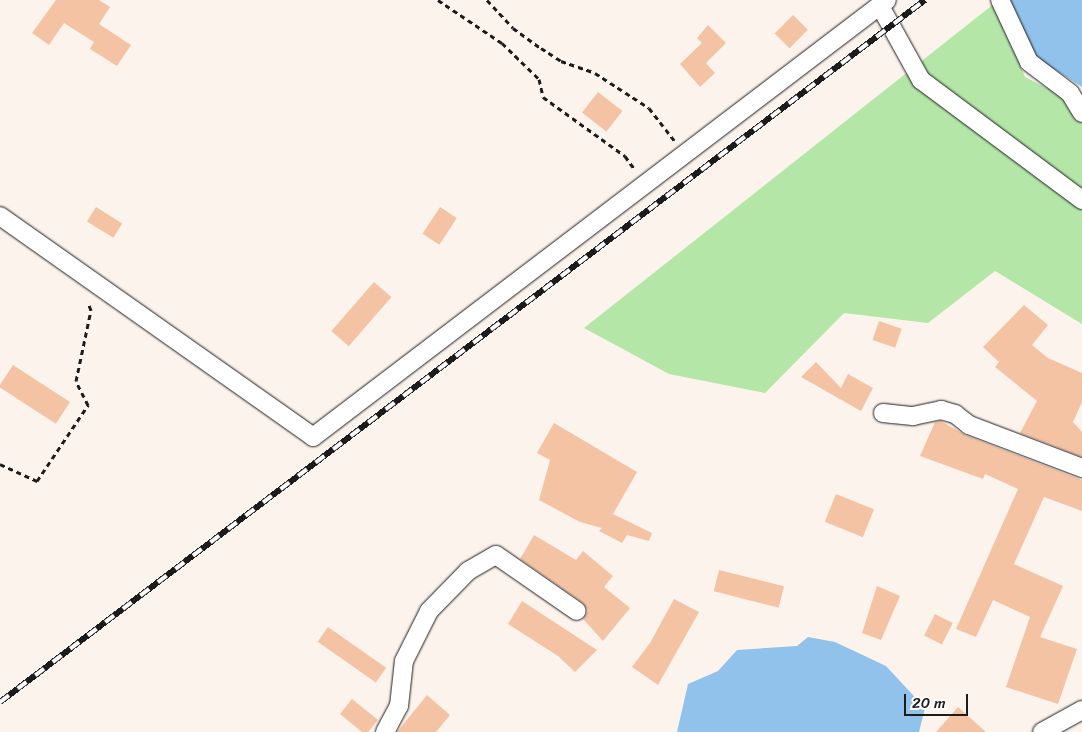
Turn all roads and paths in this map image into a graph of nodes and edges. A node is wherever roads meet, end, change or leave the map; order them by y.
1 (438, 0) edge
2 (487, 0) edge
3 (1000, 0) edge
4 (875, 5) edge
5 (1082, 113) edge
6 (685, 155) junction
7 (645, 185) junction
8 (1082, 200) edge
9 (0, 216) edge
10 (84, 295) dead end
11 (883, 413) dead end
12 (0, 464) edge
13 (1082, 468) edge
14 (577, 611) dead end
15 (1082, 710) edge
16 (385, 732) edge
17 (1042, 732) edge

1 - 7 path
2 - 6 path
3 - 5 street
4 - 6 street
4 - 8 street
6 - 7 street
7 - 9 street
10 - 12 path
11 - 13 street
14 - 16 street
15 - 17 street

